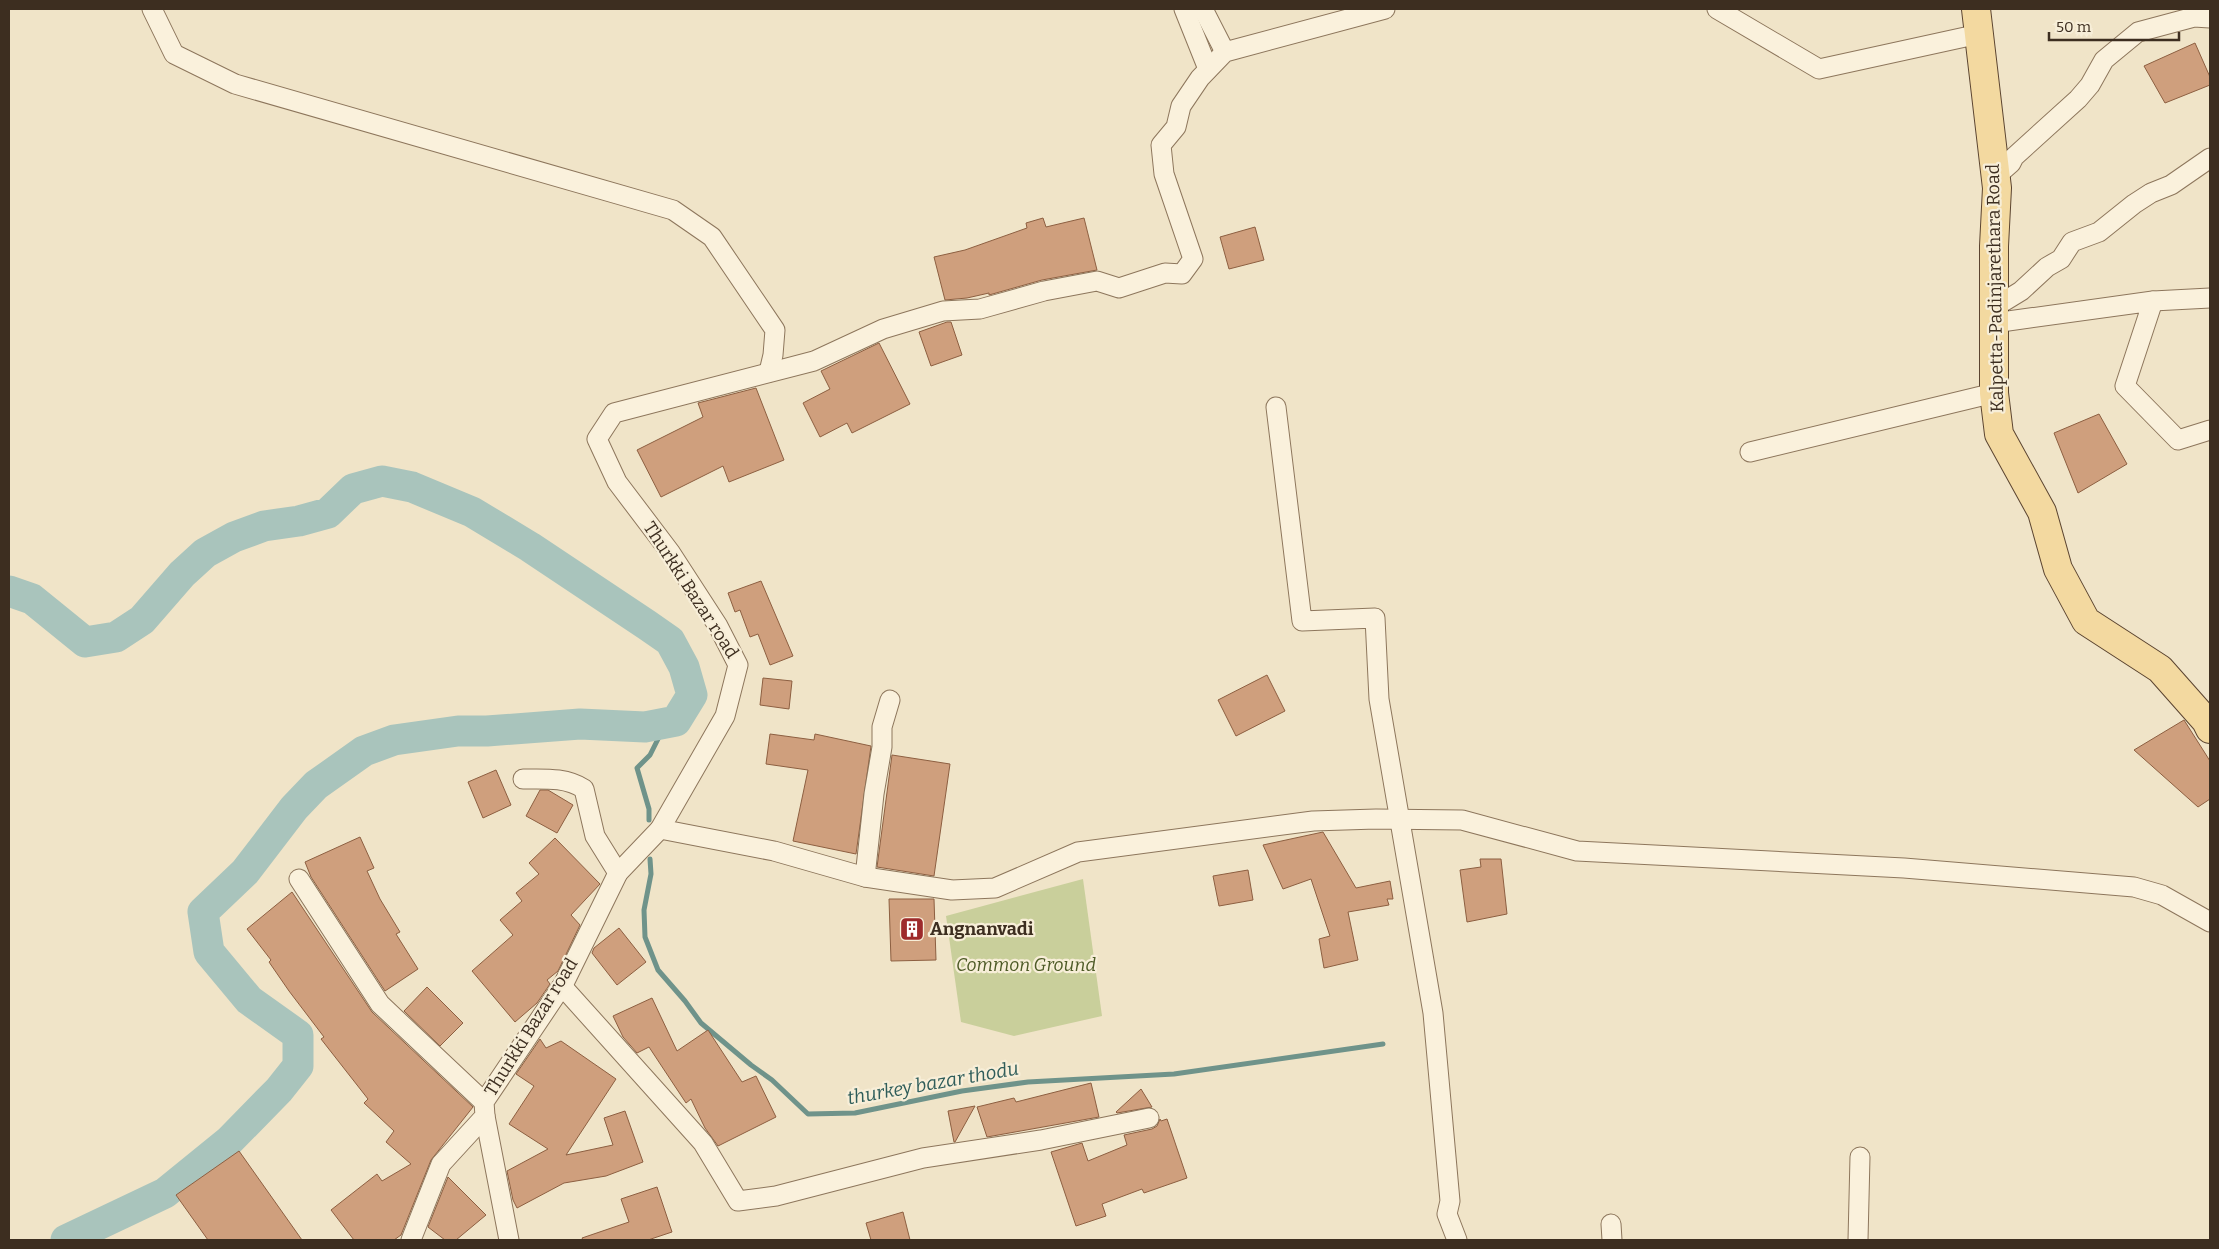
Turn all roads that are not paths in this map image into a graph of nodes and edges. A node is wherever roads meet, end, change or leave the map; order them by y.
1 (152, 9) edge
2 (158, 9) edge
3 (1184, 9) edge
4 (1202, 9) edge
5 (1385, 9) edge
6 (1716, 9) edge
7 (2210, 18) edge
8 (1977, 21) edge
9 (162, 30) junction
10 (1225, 52) junction
11 (1208, 70) junction
12 (2210, 158) edge
13 (1995, 177) junction
14 (2210, 298) edge
15 (2153, 301) junction
16 (1994, 313) junction
17 (769, 372) junction
18 (1994, 394) junction
19 (1276, 407) dead end
20 (2210, 430) edge
21 (1750, 452) dead end
22 (890, 700) dead end
23 (2210, 730) edge
24 (523, 779) dead end
25 (1401, 820) junction
26 (660, 829) junction
27 (618, 873) junction
28 (865, 877) junction
29 (299, 879) dead end
30 (2210, 922) edge
31 (562, 986) junction
32 (485, 1109) junction
33 (1149, 1118) dead end
34 (1860, 1157) dead end
35 (411, 1240) edge
36 (509, 1240) edge
37 (1456, 1240) edge
38 (1858, 1240) edge

1 - 9 street
2 - 9 street
3 - 11 street
4 - 10 street
5 - 10 street
6 - 8 street
7 - 13 street
8 - 13 main road, Kalpetta-Padinjarethara Road
9 - 17 street
10 - 11 street
11 - 17 street
12 - 16 street
13 - 16 main road, Kalpetta-Padinjarethara Road
14 - 15 street
15 - 16 street
15 - 20 street
16 - 18 main road, Kalpetta-Padinjarethara Road
17 - 26 street, Thurkki Bazar road
18 - 21 street
18 - 23 main road, Kalpetta-Padinjarethara Road
19 - 25 street
22 - 28 street
24 - 27 street
25 - 28 street
25 - 30 street
25 - 37 street
26 - 27 street, Thurkki Bazar road
26 - 28 street
27 - 31 street, Thurkki Bazar road
29 - 32 street
31 - 32 street, Thurkki Bazar road
31 - 33 street
32 - 35 street, Thurkki Bazar road
32 - 36 street
34 - 38 street

